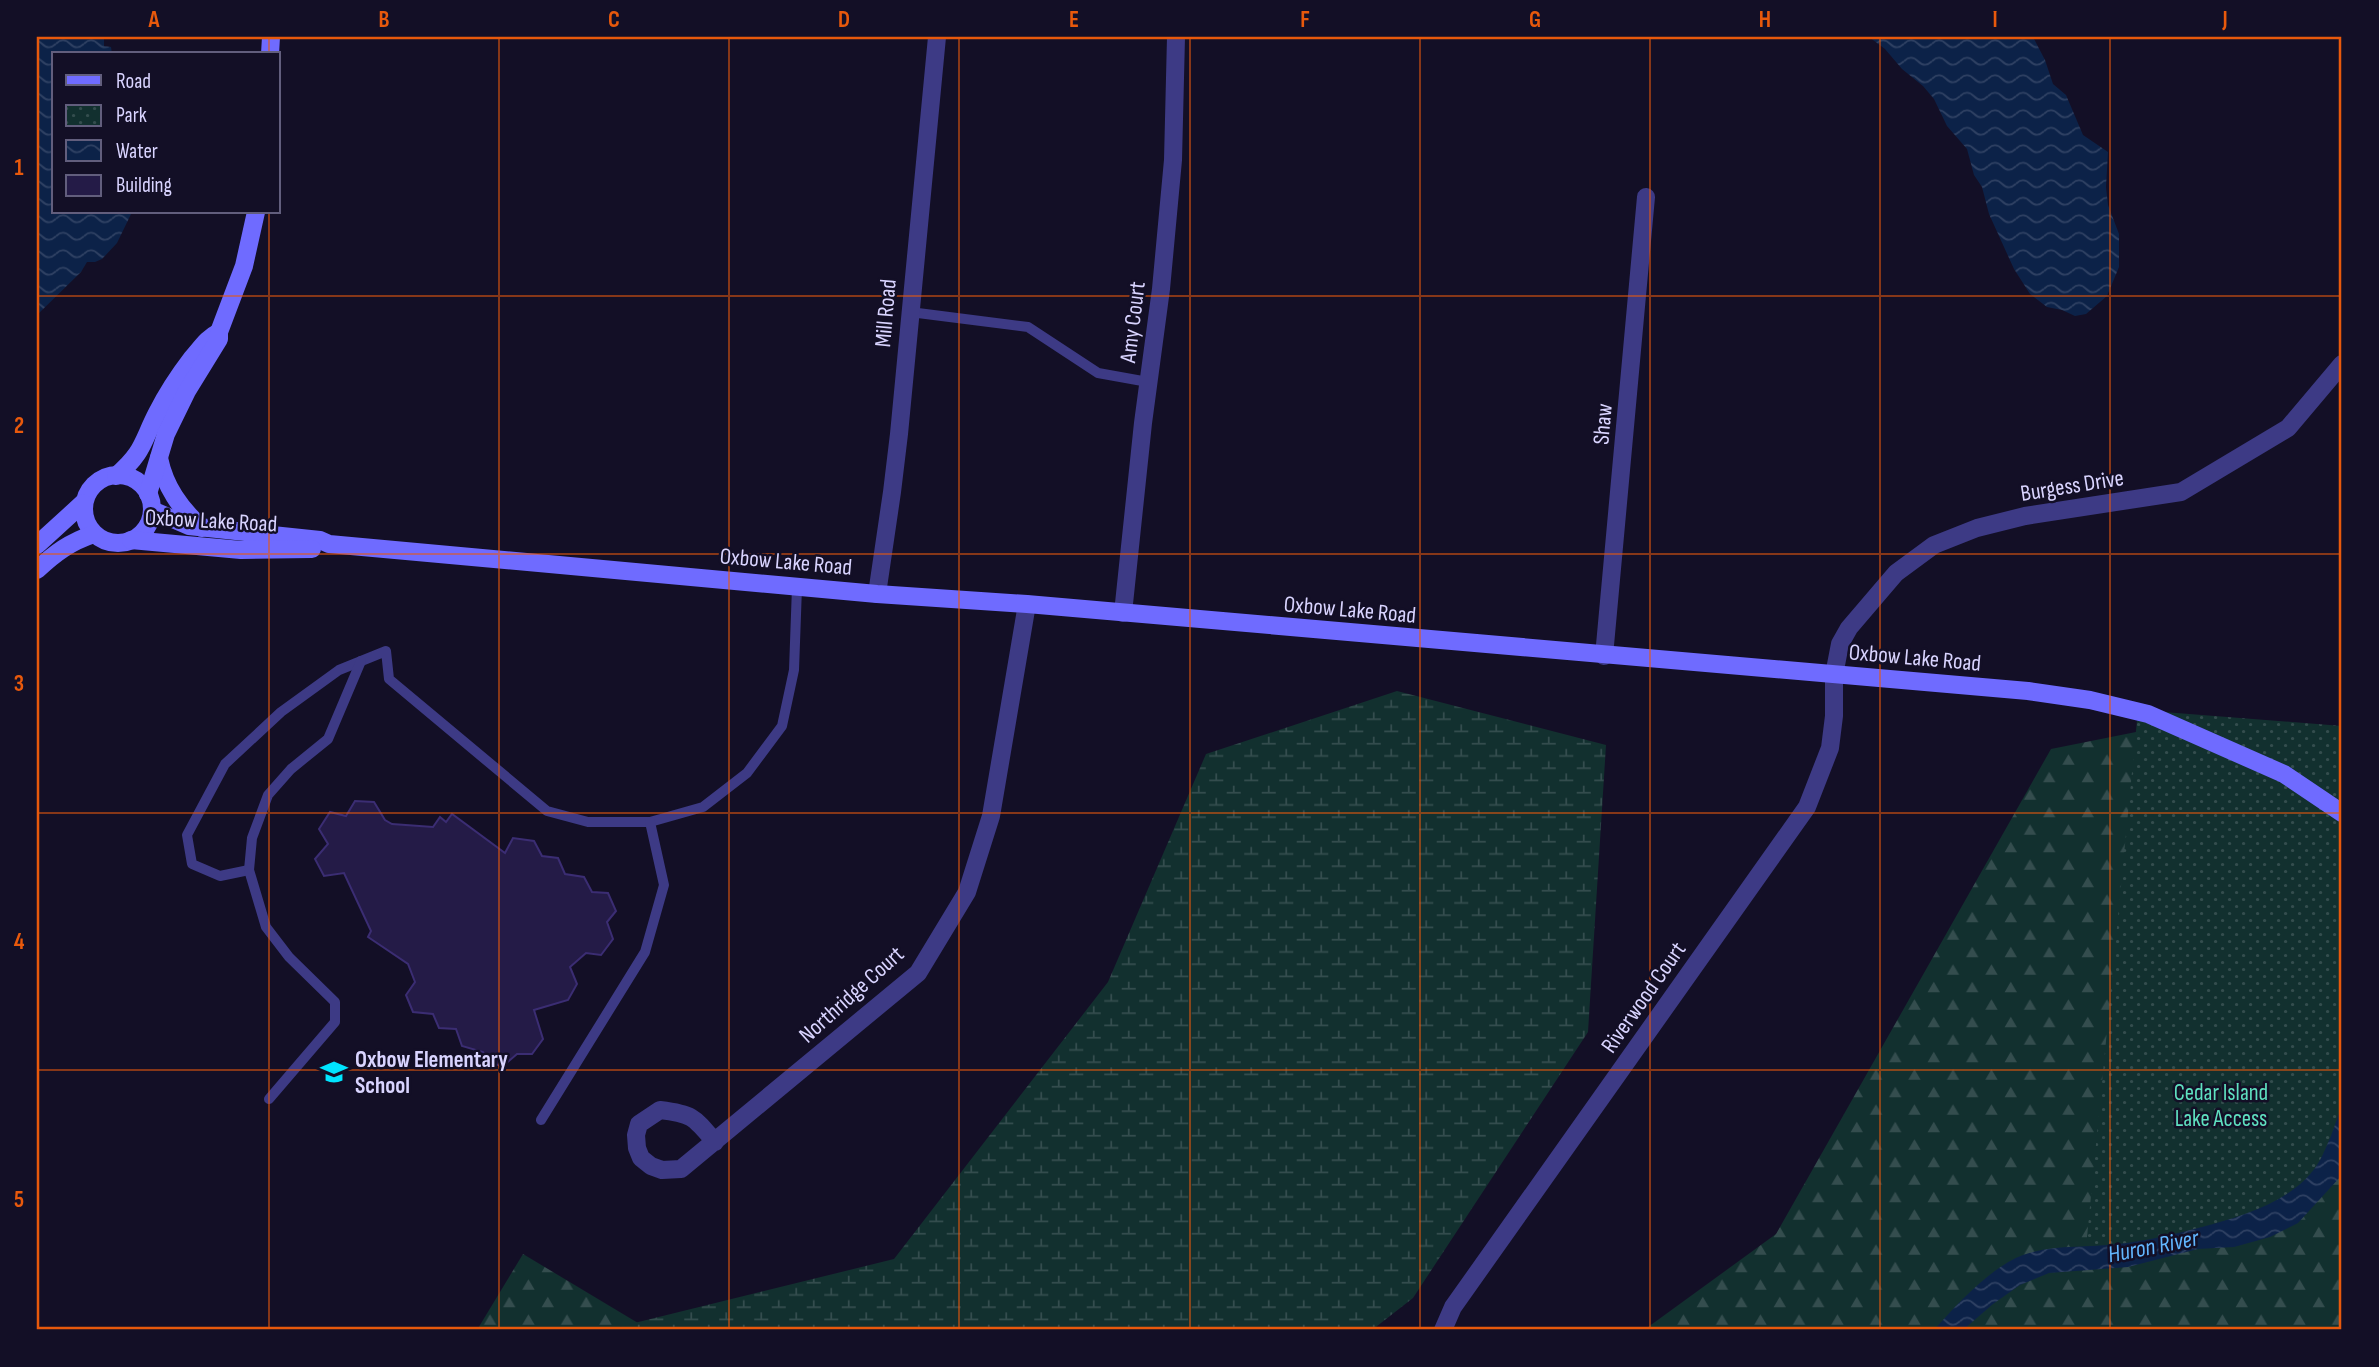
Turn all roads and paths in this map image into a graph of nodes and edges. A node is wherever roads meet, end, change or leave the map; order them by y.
1 (937, 37) edge
2 (1176, 37) edge
3 (1646, 197) dead end
4 (256, 214) edge
5 (910, 312) junction
6 (219, 332) junction
7 (2342, 365) edge
8 (1148, 382) junction
9 (158, 457) junction
10 (116, 476) junction
11 (150, 502) junction
12 (83, 503) junction
13 (202, 528) junction
14 (94, 534) junction
15 (131, 540) junction
16 (329, 544) junction
17 (37, 545) edge
18 (37, 570) edge
19 (797, 587) junction
20 (877, 594) junction
21 (1027, 604) junction
22 (1124, 613) junction
23 (1604, 656) junction
24 (361, 661) junction
25 (1834, 675) junction
26 (2342, 813) edge
27 (650, 822) junction
28 (249, 870) junction
29 (269, 1099) dead end
30 (541, 1119) dead end
31 (715, 1142) dead end
32 (1443, 1330) edge

1 - 5 street, Mill Road
2 - 8 street, Amy Court
3 - 23 street, Shaw
4 - 6 street
5 - 8 lane
5 - 20 street, Mill Road
6 - 9 street
6 - 10 street
7 - 25 street, Burgess Drive
8 - 22 street, Amy Court
9 - 11 street
9 - 13 street
10 - 11 street
10 - 12 street
11 - 13 street, Oxbow Lake Road
11 - 15 street
12 - 14 street
12 - 17 street
13 - 16 street, Oxbow Lake Road
14 - 15 street
14 - 18 street
15 - 16 street, Oxbow Lake Road
16 - 19 street, Oxbow Lake Road
19 - 20 street, Oxbow Lake Road
19 - 27 lane
20 - 21 street, Oxbow Lake Road
21 - 22 street, Oxbow Lake Road
21 - 31 street, Northridge Court
22 - 23 street, Oxbow Lake Road
23 - 25 street, Oxbow Lake Road
24 - 27 lane
24 - 28 lane
24 - 28 lane
25 - 26 street, Oxbow Lake Road
25 - 32 street, Riverwood Court
27 - 30 lane
28 - 29 lane

